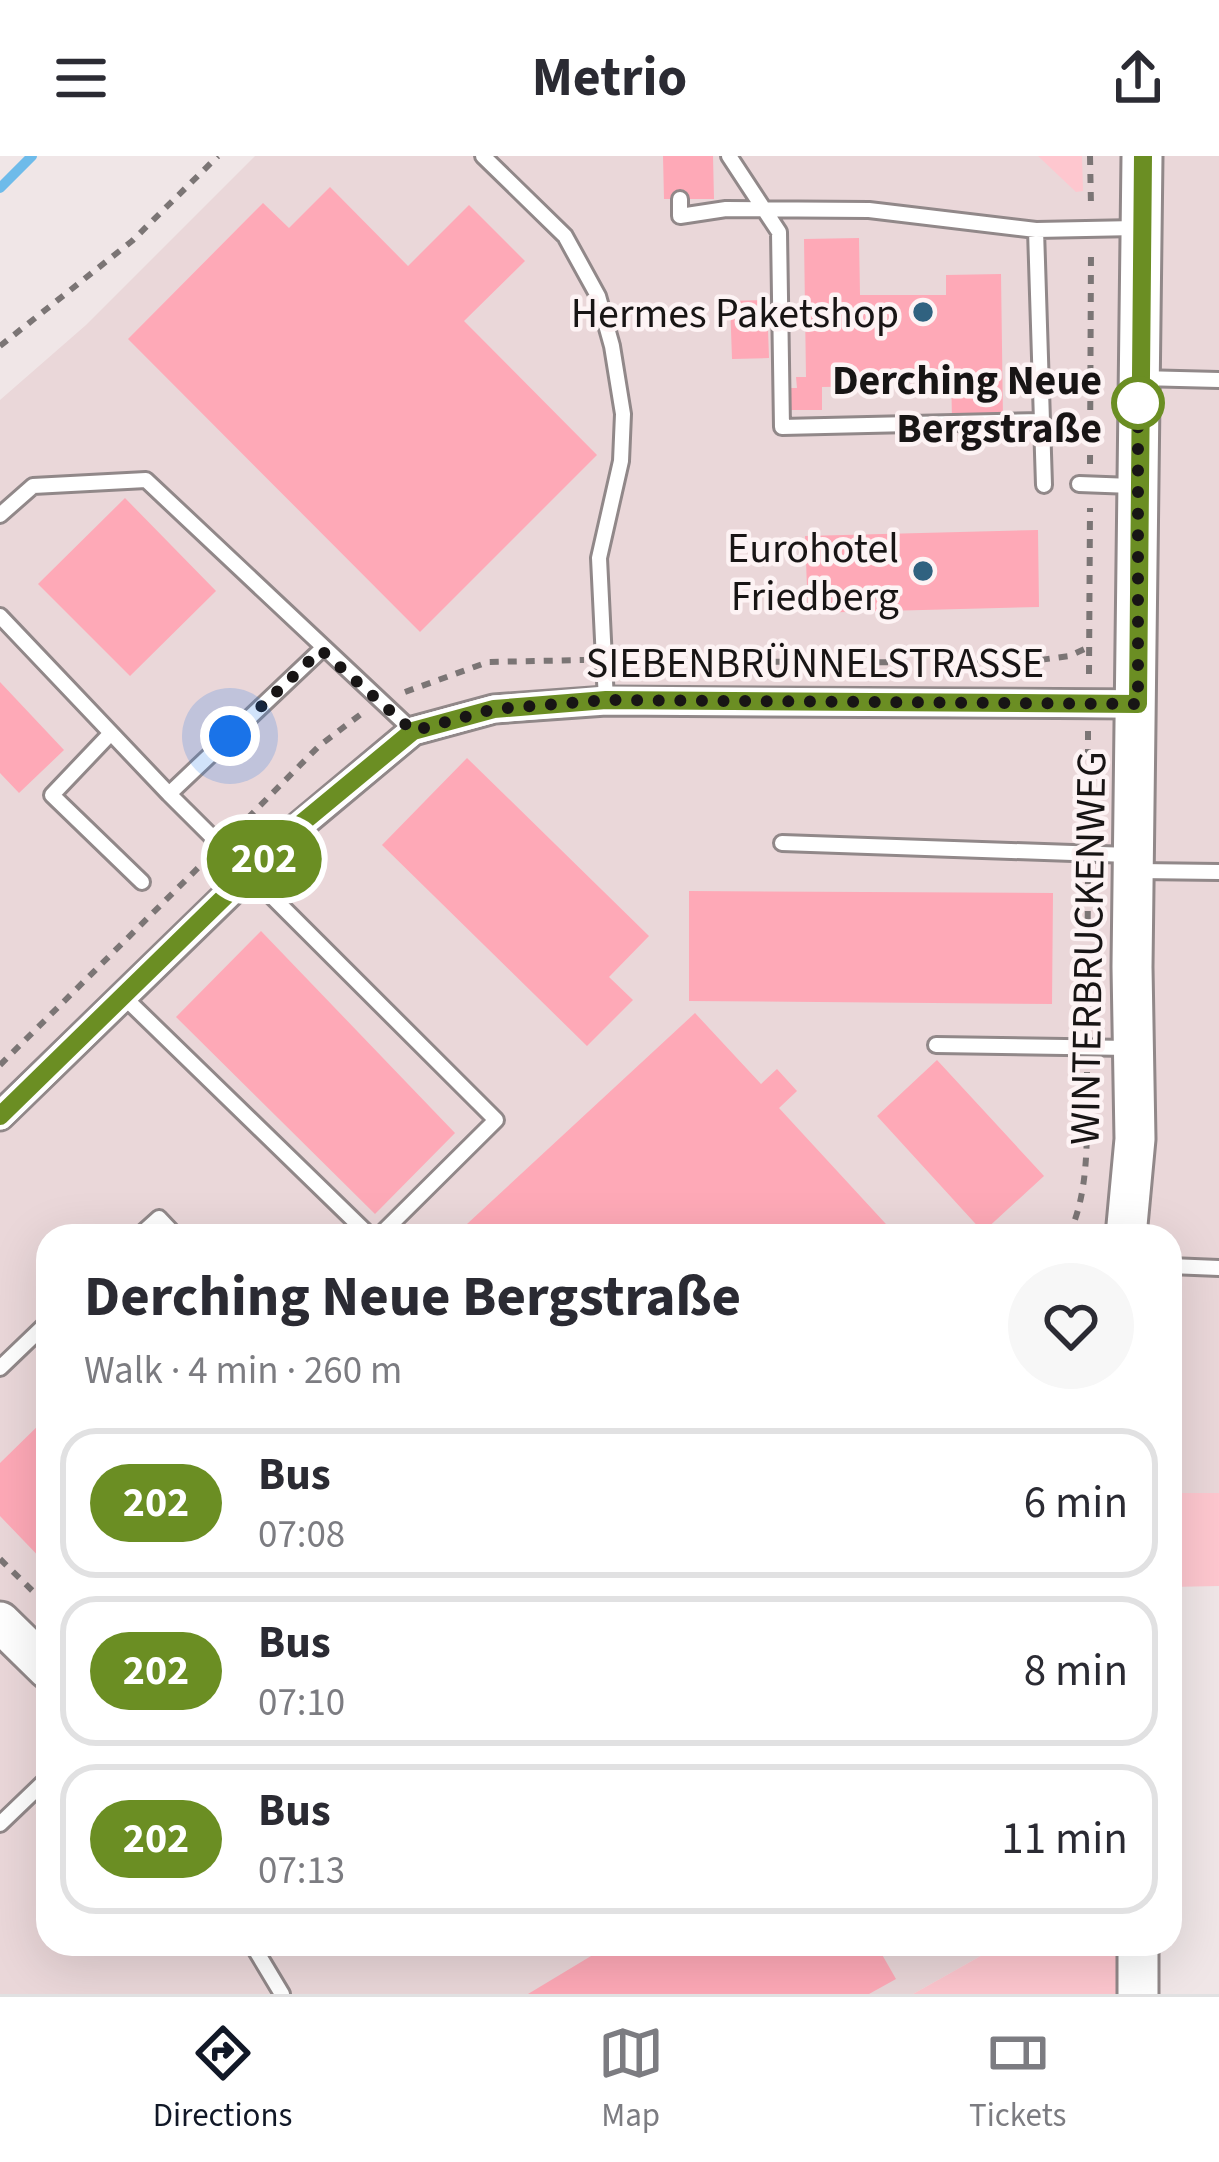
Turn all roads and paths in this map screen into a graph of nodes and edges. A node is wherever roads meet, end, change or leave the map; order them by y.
1 (218, 156) edge
2 (483, 156) edge
3 (729, 156) edge
4 (1142, 156) edge
5 (691, 205) dead end
6 (770, 212) junction
7 (1142, 228) junction
8 (1036, 230) junction
9 (0, 346) edge
10 (1139, 378) junction
11 (1219, 380) edge
12 (1041, 421) junction
13 (1079, 484) dead end
14 (1044, 485) dead end
15 (1137, 486) junction
16 (0, 515) edge
17 (0, 616) edge
18 (1089, 647) dead end
19 (321, 650) junction
20 (604, 660) junction
21 (606, 700) junction
22 (382, 702) junction
23 (1138, 704) junction
24 (413, 731) junction
25 (111, 733) junction
26 (169, 794) junction
27 (782, 843) dead end
28 (220, 846) junction
29 (1134, 863) junction
30 (1219, 872) edge
31 (249, 873) junction
32 (142, 882) dead end
33 (124, 997) junction
34 (936, 1045) dead end
35 (1135, 1048) junction
36 (0, 1065) edge
37 (0, 1116) edge
38 (358, 1224) edge
39 (391, 1224) edge
40 (1128, 1224) edge
41 (1182, 1266) edge
42 (1219, 1268) edge
43 (36, 1334) edge
44 (0, 1368) edge
45 (0, 1559) edge
46 (36, 1594) edge
47 (0, 1622) edge
48 (36, 1657) edge
49 (36, 1790) edge
50 (0, 1824) edge
51 (259, 1956) edge
52 (1138, 1956) edge
53 (282, 1994) edge
54 (1138, 1994) edge

1 - 9 path
2 - 20 lane
3 - 6 lane
4 - 7 street, WINTERBRUCKENWEG
5 - 6 lane
6 - 8 lane
6 - 12 lane
7 - 8 lane
7 - 10 street, WINTERBRUCKENWEG
8 - 12 lane
10 - 11 lane
10 - 15 street, WINTERBRUCKENWEG
12 - 14 lane
13 - 15 lane
15 - 23 street, WINTERBRUCKENWEG
16 - 19 lane
17 - 25 lane
18 - 20 path
19 - 22 lane
19 - 26 lane
20 - 21 lane
20 - 22 path
21 - 23 street, SIEBENBRÜNNELSTRASSE
21 - 24 street, SIEBENBRÜNNELSTRASSE
22 - 24 lane
22 - 28 path
23 - 29 street, WINTERBRUCKENWEG
24 - 31 street, SIEBENBRÜNNELSTRASSE
25 - 26 lane
25 - 32 lane
26 - 28 lane
27 - 29 lane
28 - 31 lane
28 - 36 path
29 - 30 lane
29 - 35 street, WINTERBRUCKENWEG
31 - 33 street, SIEBENBRÜNNELSTRASSE
31 - 39 lane
33 - 37 street, SIEBENBRÜNNELSTRASSE
33 - 38 lane
34 - 35 lane
35 - 40 street, WINTERBRUCKENWEG
41 - 42 lane
43 - 44 lane
45 - 46 path
47 - 48 street
49 - 50 lane
51 - 53 lane
52 - 54 street

